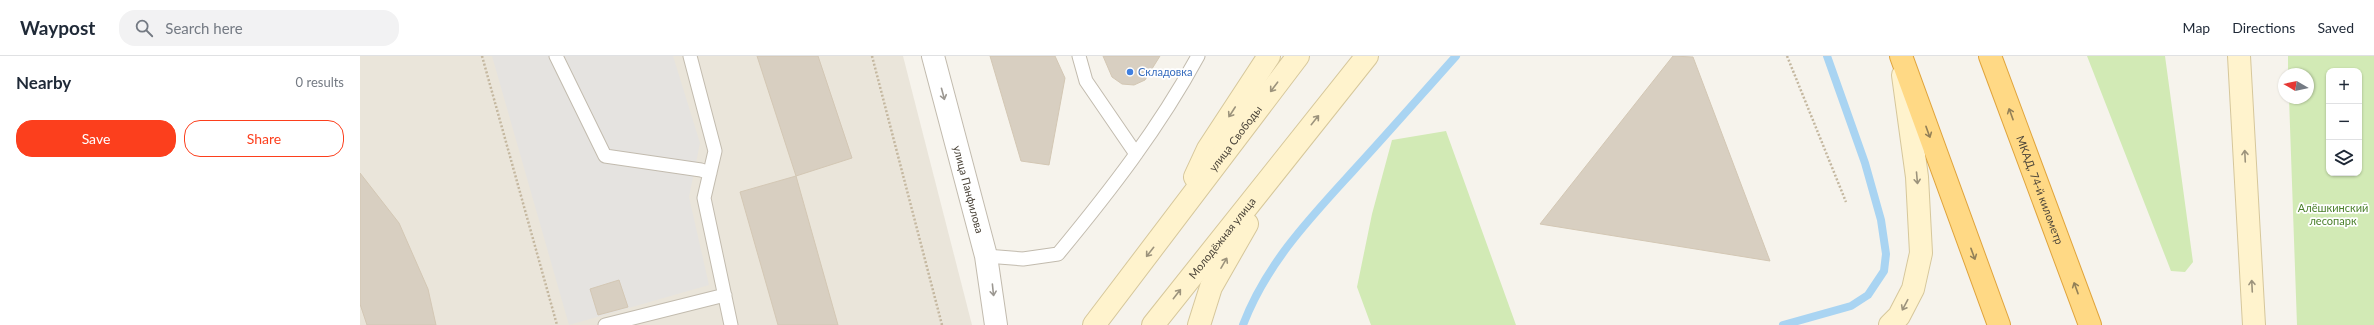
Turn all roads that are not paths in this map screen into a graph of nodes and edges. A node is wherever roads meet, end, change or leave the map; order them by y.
1 (556, 56) edge
2 (690, 56) edge
3 (934, 56) edge
4 (1079, 56) edge
5 (1198, 56) edge
6 (1269, 56) edge
7 (1298, 56) edge
8 (1367, 56) edge
9 (1900, 56) edge
10 (1990, 56) edge
11 (2239, 56) edge
12 (1291, 151) junction
13 (1136, 154) junction
14 (710, 173) junction
15 (1174, 221) junction
16 (986, 256) junction
17 (725, 295) junction
18 (605, 325) edge
19 (731, 325) edge
20 (996, 325) edge
21 (1094, 325) edge
22 (1152, 325) edge
23 (1200, 325) edge
24 (1890, 325) edge
25 (1999, 325) edge
26 (2090, 325) edge
27 (2254, 325) edge

1 - 14 lane
2 - 14 lane
3 -> 16 street, улица Панфилова
4 - 13 lane
5 - 13 lane
6 -> 15 main road
7 -> 15 main road, улица Свободы
12 -> 8 main road
9 -> 24 main road
9 -> 25 highway
26 -> 10 highway, МКАД, 74-й километр
27 -> 11 main road
22 -> 12 main road, Молодёжная улица
23 -> 12 main road
13 - 16 lane
14 - 17 lane
15 -> 21 main road
16 -> 20 street, улица Панфилова
17 - 18 lane
17 - 19 lane

